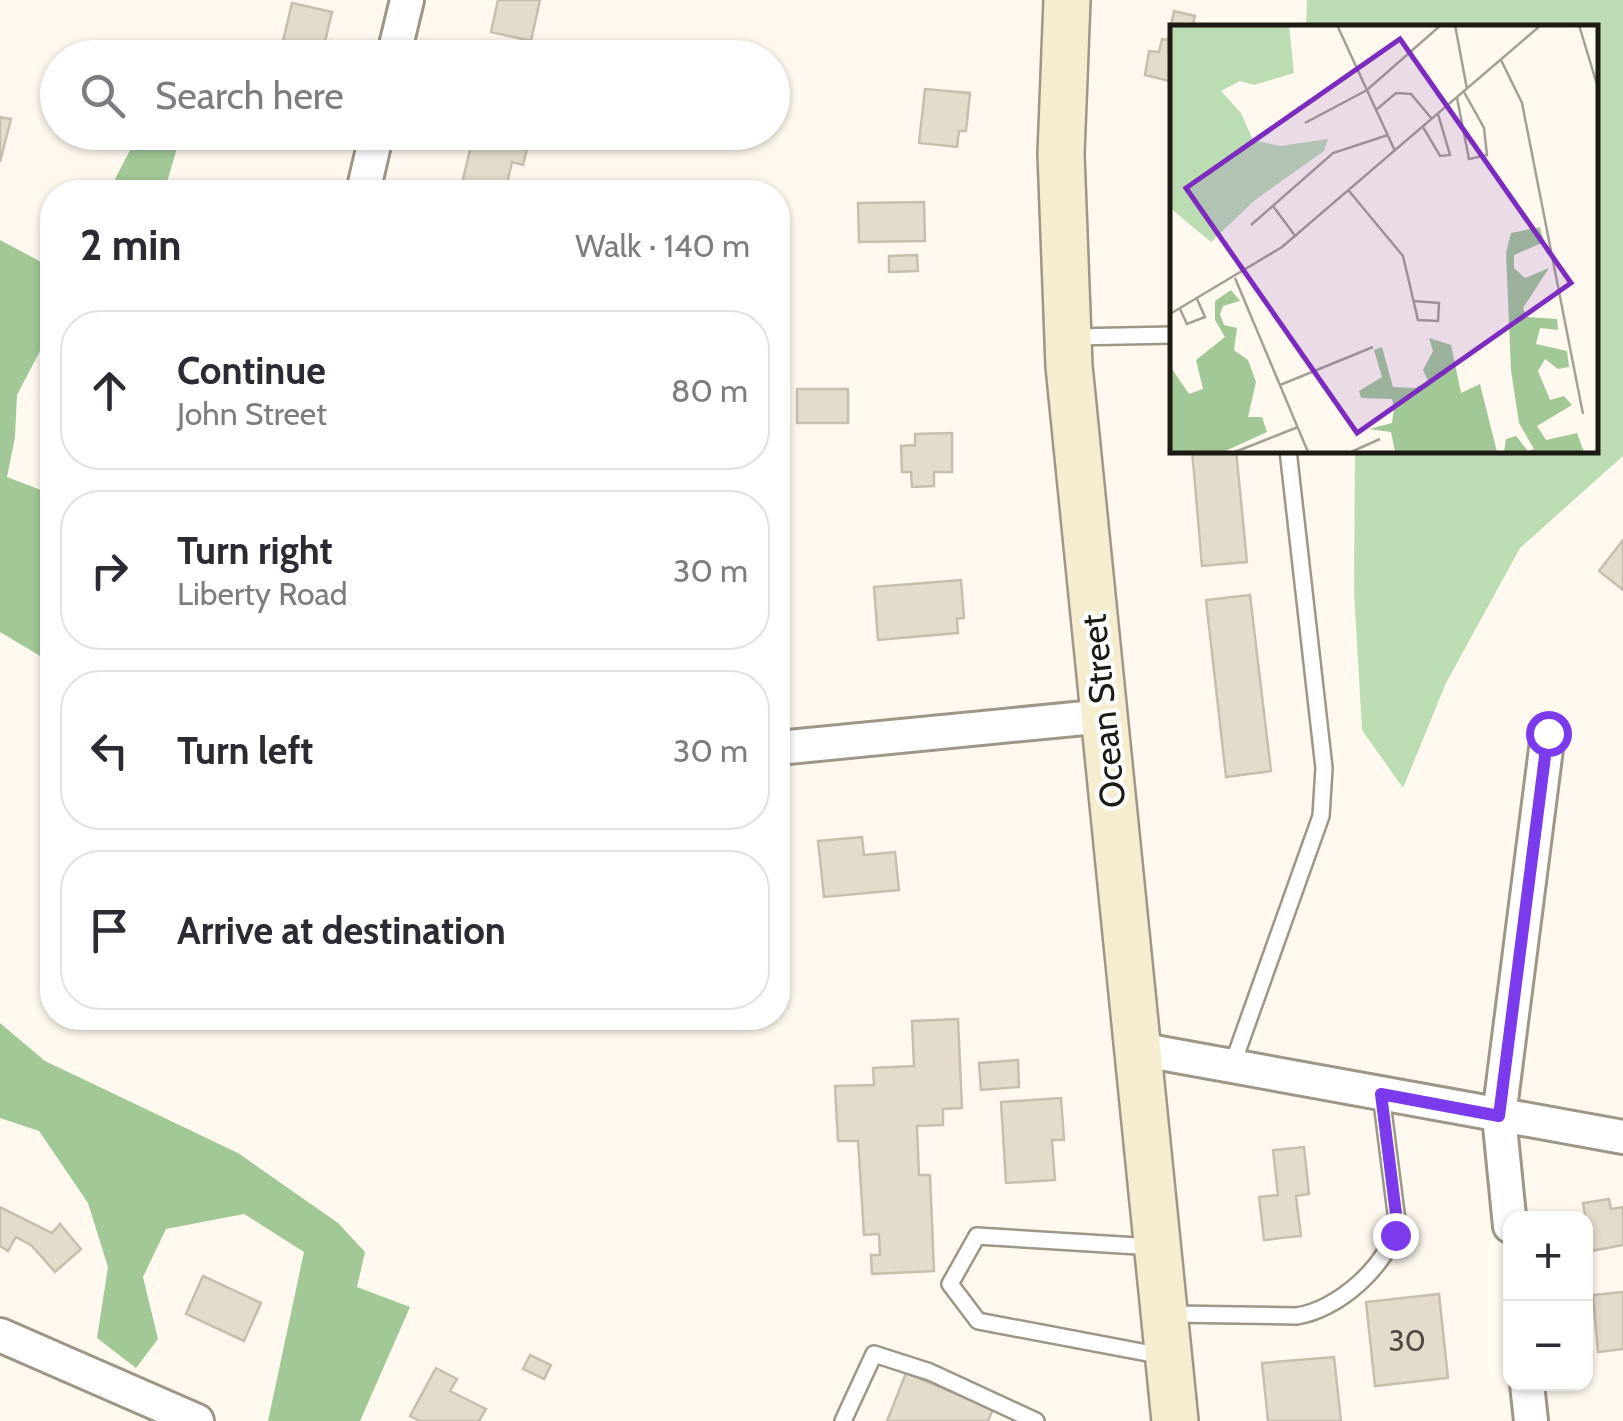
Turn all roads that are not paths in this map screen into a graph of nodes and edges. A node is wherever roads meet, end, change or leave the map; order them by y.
1 (406, 0) edge
2 (1067, 0) edge
3 (398, 40) edge
4 (372, 150) edge
5 (366, 180) edge
6 (1170, 335) edge
7 (1067, 338) junction
8 (1288, 452) edge
9 (1105, 716) junction
10 (1548, 733) dead end
11 (790, 747) edge
12 (1138, 1049) junction
13 (1232, 1066) junction
14 (1381, 1094) junction
15 (1499, 1116) junction
16 (1623, 1137) edge
17 (1508, 1211) edge
18 (1158, 1247) junction
19 (0, 1335) edge
20 (1167, 1335) junction
21 (1528, 1391) edge
22 (197, 1421) edge
23 (843, 1421) edge
24 (1036, 1421) edge
25 (1175, 1421) edge
26 (1531, 1421) edge

1 - 3 street
2 - 7 main road, Ocean Street
4 - 5 street
6 - 7 lane
7 - 9 main road, Ocean Street
8 - 13 lane
9 - 11 street
9 - 12 main road, Ocean Street
10 - 15 street
12 - 13 street
12 - 18 main road, Ocean Street
13 - 14 street
14 - 15 street
14 - 20 lane
15 - 16 street
15 - 17 street
18 - 20 main road, Ocean Street
18 - 20 lane
19 - 22 street
20 - 25 main road, Ocean Street
21 - 26 street
23 - 24 lane

